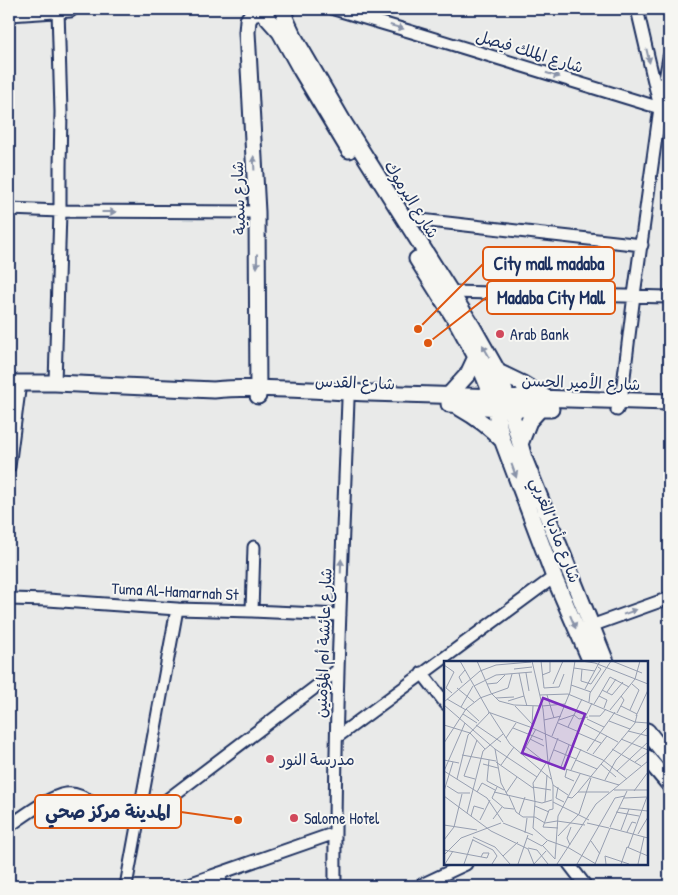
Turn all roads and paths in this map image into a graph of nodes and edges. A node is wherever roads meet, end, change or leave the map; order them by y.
1 (64, 9) edge
2 (281, 9) edge
3 (334, 9) edge
4 (637, 9) edge
5 (258, 11) edge
6 (9, 13) edge
7 (669, 57) edge
8 (660, 108) junction
9 (9, 209) edge
10 (60, 212) junction
11 (257, 212) junction
12 (403, 218) junction
13 (642, 245) junction
14 (450, 292) junction
15 (634, 295) junction
16 (669, 297) edge
17 (476, 357) junction
18 (498, 372) junction
19 (14, 383) edge
20 (55, 383) junction
21 (258, 392) junction
22 (369, 397) junction
23 (348, 400) junction
24 (452, 400) junction
25 (501, 402) junction
26 (669, 402) edge
27 (543, 404) junction
28 (619, 405) junction
29 (669, 410) edge
30 (504, 442) junction
31 (520, 444) junction
32 (9, 467) edge
33 (254, 548) dead end
34 (554, 577) junction
35 (669, 598) edge
36 (9, 599) edge
37 (177, 609) junction
38 (252, 610) junction
39 (340, 615) junction
40 (591, 626) junction
41 (591, 661) edge
42 (606, 661) edge
43 (338, 670) junction
44 (422, 673) junction
45 (444, 701) edge
46 (648, 732) edge
47 (337, 737) junction
48 (669, 760) edge
49 (650, 767) edge
50 (669, 784) edge
51 (138, 818) junction
52 (9, 826) edge
53 (335, 833) junction
54 (464, 865) edge
55 (570, 865) edge
56 (220, 873) junction
57 (126, 886) edge
58 (183, 886) edge
59 (221, 886) edge
60 (335, 886) edge
61 (419, 886) edge
62 (586, 886) edge

1 - 6 main road
1 - 10 street
2 - 5 main road
2 - 12 main road, شارع اليرموك
3 -> 8 street, شارع الملك فيصل
4 -> 8 street
11 -> 5 main road, شارع سمية
5 - 17 main road, شارع اليرموك
7 - 8 street
8 - 13 street
9 - 10 street
10 -> 11 street
10 - 20 street
11 -> 21 main road, شارع سمية
12 - 13 street
12 - 14 main road, شارع اليرموك
13 - 15 street
14 - 15 street
18 -> 14 main road, شارع اليرموك
15 - 16 street
15 - 28 street
17 - 24 main road
17 - 25 main road, شارع اليرموك
18 - 25 main road, شارع اليرموك
18 - 27 main road
19 - 20 main road, شارع القدس
19 - 32 street
20 - 21 main road, شارع القدس
21 - 22 main road, شارع القدس
21 - 23 main road, شارع القدس
22 - 23 main road, شارع القدس
22 - 24 main road, شارع القدس
39 -> 23 street, شارع عائشة أم المؤمنين
24 - 25 main road, شارع القدس
24 - 30 main road
25 - 27 main road, شارع الأمير الحسن
25 - 30 main road, شارع مأدبا الغربي
25 - 31 main road, شارع مأدبا الغربي
26 - 28 main road, شارع الأمير الحسن
27 - 28 main road, شارع الأمير الحسن
27 - 31 main road
28 - 29 main road, شارع الأمير الحسن
30 -> 34 main road, شارع مأدبا الغربي
31 - 40 main road, شارع مأدبا الغربي
33 - 38 street
34 -> 41 main road, شارع مأدبا الغربي
34 - 44 street
40 -> 35 street
36 - 37 street, Tuma Al-Hamarnah St
37 - 38 street, Tuma Al-Hamarnah St
37 - 51 street
38 - 39 street, Tuma Al-Hamarnah St
39 - 43 street, شارع عائشة أم المؤمنين
40 - 42 main road, شارع مأدبا الغربي
43 - 47 street, شارع عائشة أم المؤمنين
43 - 51 street
44 - 45 street
44 - 47 street
46 - 48 main road
47 - 53 street, شارع عائشة أم المؤمنين
49 - 50 main road
51 - 52 street
51 - 57 street
53 - 56 street
53 - 60 street, شارع عائشة أم المؤمنين
54 - 61 street
55 - 62 street
56 - 58 street
56 - 59 street

